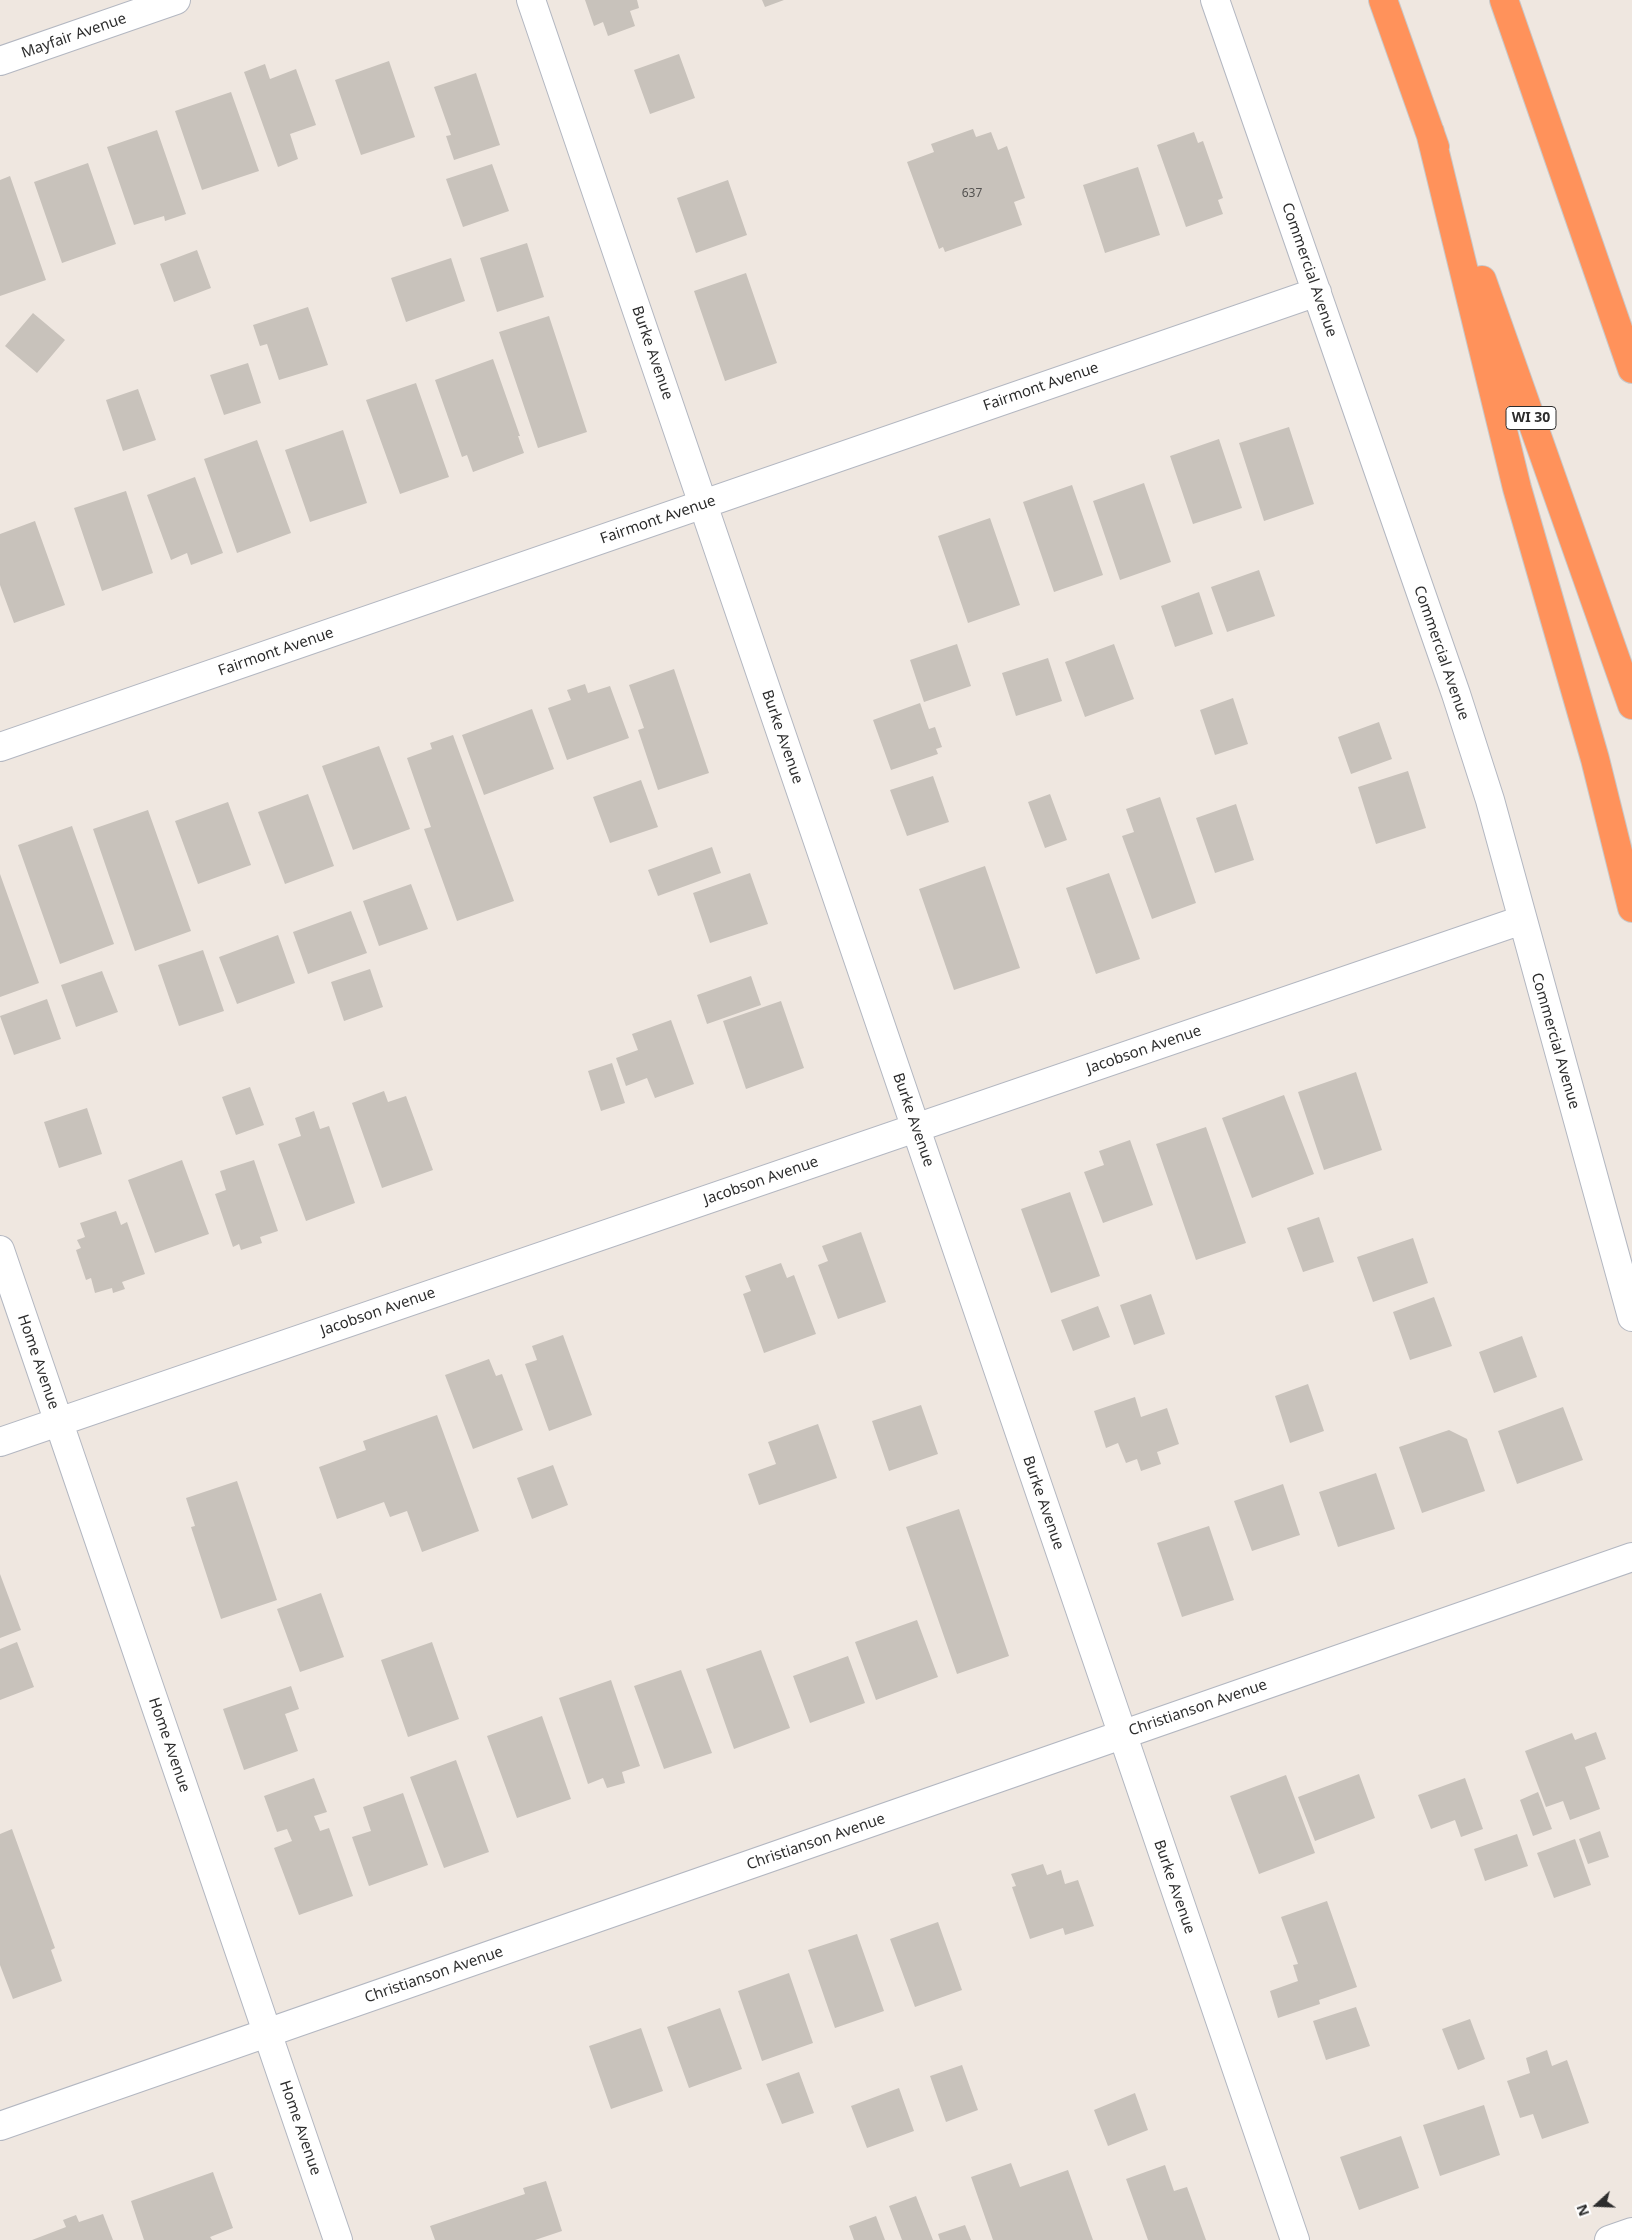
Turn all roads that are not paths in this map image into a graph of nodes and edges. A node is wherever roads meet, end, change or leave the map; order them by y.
1 (176, 0) edge
2 (531, 0) edge
3 (1215, 0) edge
4 (1383, 0) edge
5 (1504, 0) edge
6 (0, 61) edge
7 (1430, 132) junction
8 (1317, 292) junction
9 (1630, 364) edge
10 (703, 504) junction
11 (1632, 705) edge
12 (0, 747) edge
13 (1632, 908) edge
14 (1522, 920) junction
15 (916, 1128) junction
16 (0, 1250) edge
17 (1632, 1317) edge
18 (59, 1422) junction
19 (0, 1442) edge
20 (1632, 1557) edge
21 (1122, 1735) junction
22 (268, 2033) junction
23 (0, 2126) edge
24 (1632, 2232) edge
25 (338, 2240) edge
26 (1295, 2240) edge
27 (1609, 2240) edge

1 - 6 street, Mayfair Avenue
2 - 10 street, Burke Avenue
3 - 8 street, Commercial Avenue
4 - 7 highway, WI 30
5 - 9 highway
7 - 11 highway, WI 30
7 - 13 highway
8 - 10 street, Fairmont Avenue
8 - 14 street, Commercial Avenue
10 - 12 street, Fairmont Avenue
10 - 15 street, Burke Avenue
14 - 15 street, Jacobson Avenue
14 - 17 street, Commercial Avenue
15 - 18 street, Jacobson Avenue
15 - 21 street, Burke Avenue
16 - 18 street, Home Avenue
18 - 19 street, Jacobson Avenue
18 - 22 street, Home Avenue
20 - 21 street, Christianson Avenue
21 - 22 street, Christianson Avenue
21 - 26 street, Burke Avenue
22 - 23 street, Christianson Avenue
22 - 25 street, Home Avenue
24 - 27 street

